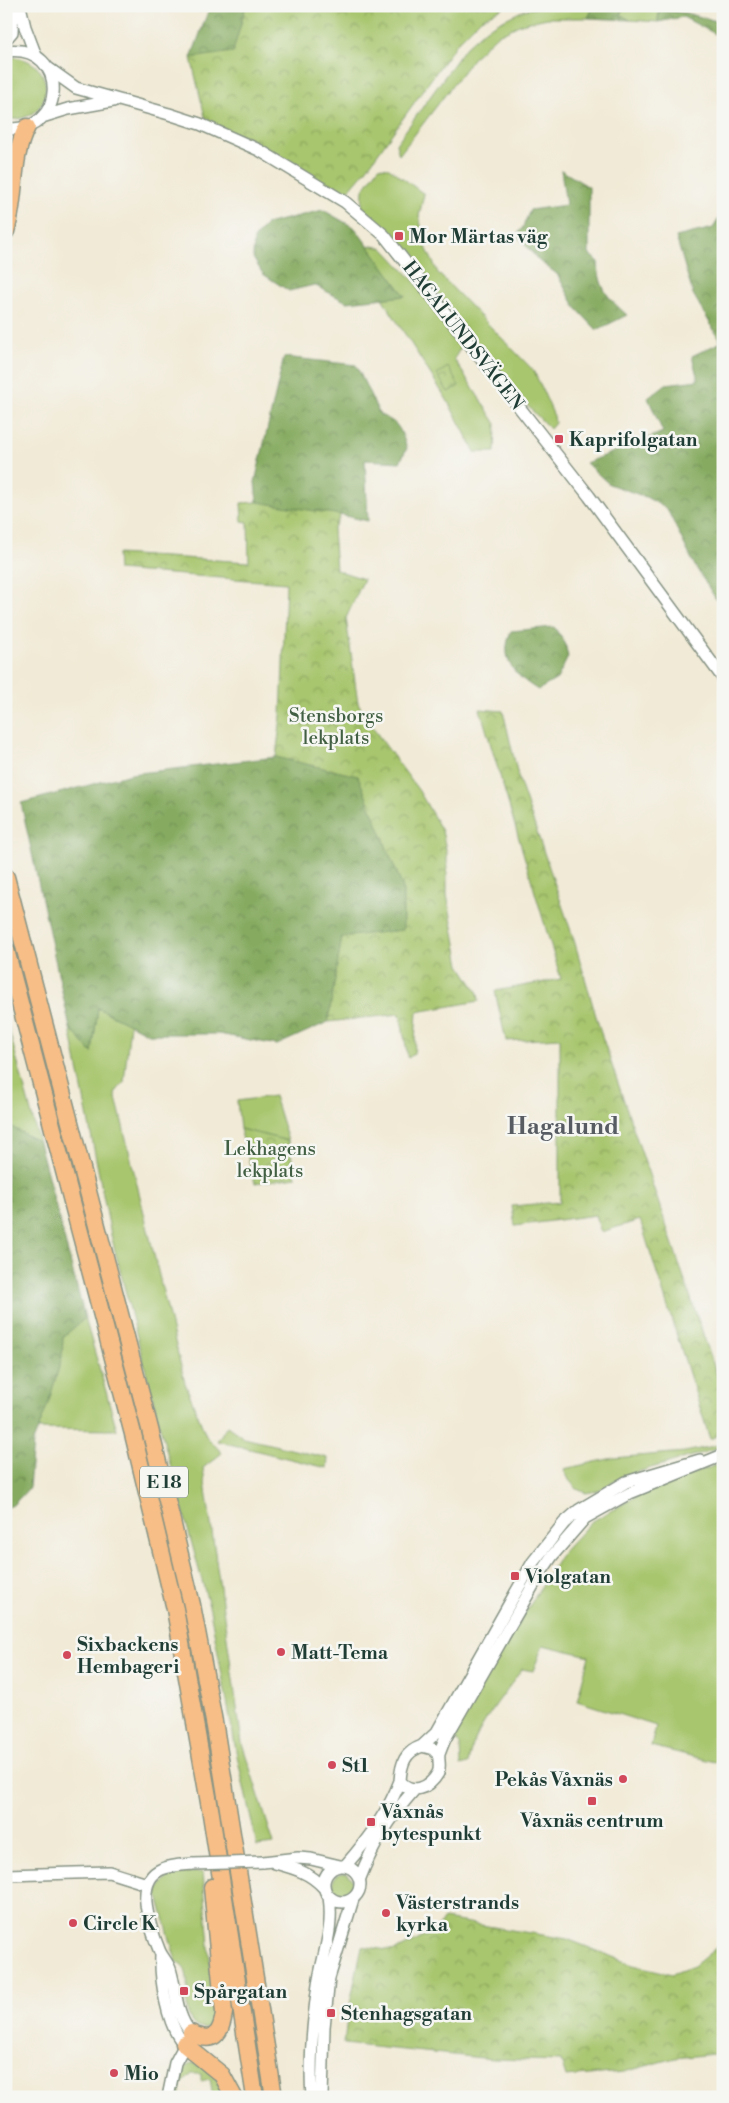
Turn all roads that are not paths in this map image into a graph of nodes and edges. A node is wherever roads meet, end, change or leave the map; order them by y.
1 (13, 6) edge
2 (20, 6) edge
3 (6, 39) edge
4 (6, 50) edge
5 (36, 56) junction
6 (48, 68) junction
7 (117, 100) junction
8 (42, 118) junction
9 (27, 127) junction
10 (6, 128) edge
11 (6, 231) edge
12 (723, 678) edge
13 (6, 878) edge
14 (6, 950) edge
15 (717, 1458) edge
16 (422, 1746) junction
17 (439, 1755) junction
18 (400, 1780) junction
19 (414, 1790) junction
20 (211, 1814) junction
21 (271, 1862) junction
22 (343, 1866) junction
23 (6, 1875) edge
24 (360, 1878) junction
25 (147, 1884) junction
26 (327, 1893) junction
27 (353, 1899) junction
28 (188, 2038) junction
29 (168, 2097) edge
30 (234, 2097) edge
31 (256, 2097) edge
32 (274, 2097) edge
33 (312, 2097) edge
34 (322, 2097) edge

1 - 3 street
2 - 5 street
4 - 5 street
5 - 6 street, HAGALUNDSVÄGEN
6 - 7 street, HAGALUNDSVÄGEN
6 - 8 street
7 - 8 street, HAGALUNDSVÄGEN
7 - 12 street, HAGALUNDSVÄGEN
8 - 9 street, HAGALUNDSVÄGEN
9 - 10 street
9 - 11 highway
13 - 32 highway, E 18
14 - 20 highway, E 18
15 - 16 street
15 - 17 street
16 - 17 street
16 - 18 street
17 - 19 street
18 - 19 street
18 - 22 street
19 - 24 street
20 - 28 highway
20 - 31 highway, E 18
21 - 22 street
21 - 25 street, bridge
21 - 26 street
22 - 24 street
22 - 26 street
23 - 25 street
24 - 27 street
25 - 28 street
26 - 27 street
26 - 33 street
27 - 34 street
28 - 29 street
28 - 30 highway

